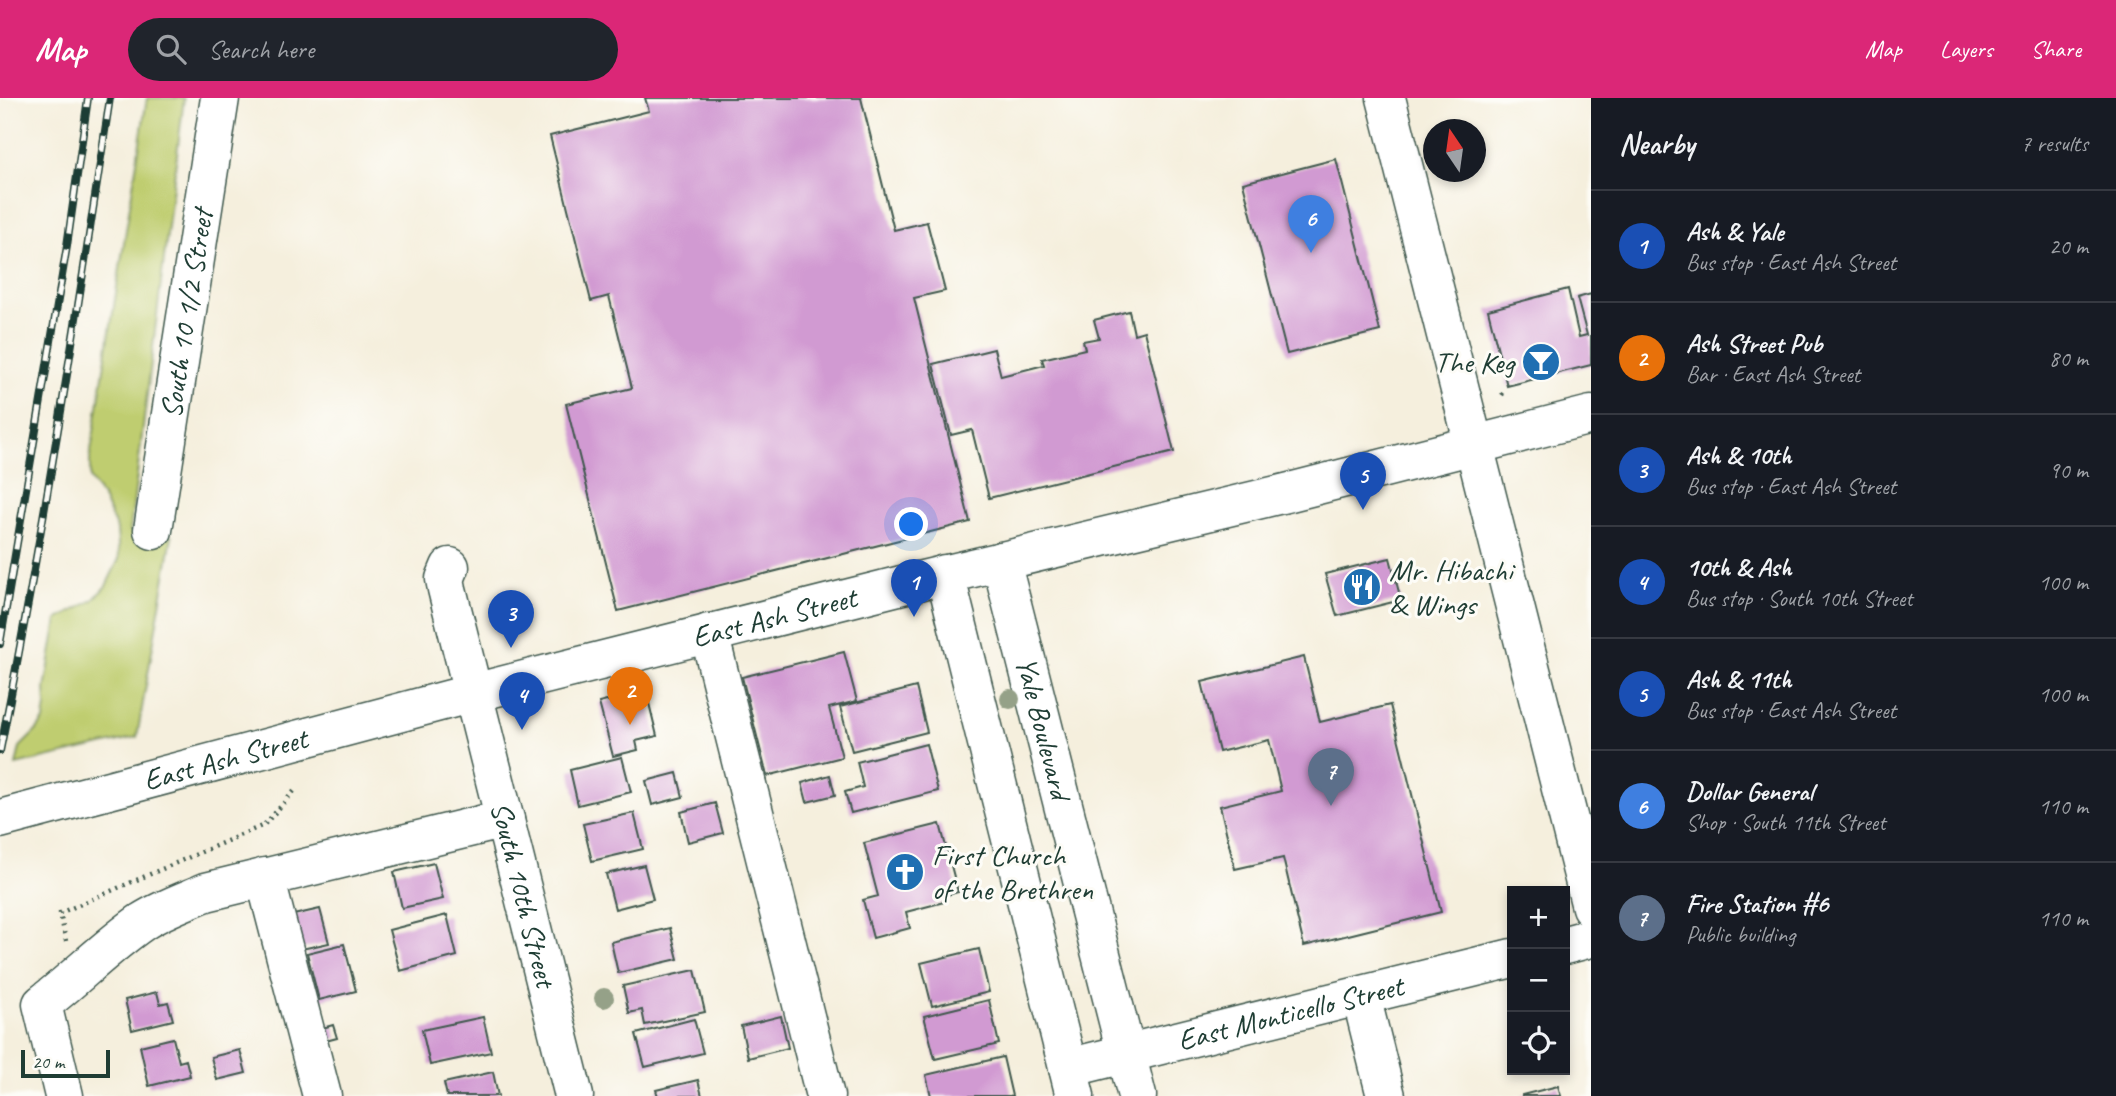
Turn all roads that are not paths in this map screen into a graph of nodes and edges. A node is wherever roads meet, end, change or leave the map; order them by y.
1 (220, 98) edge
2 (1385, 98) edge
3 (1591, 415) edge
4 (1475, 445) junction
5 (153, 530) dead end
6 (1001, 561) junction
7 (450, 567) dead end
8 (945, 574) junction
9 (709, 633) junction
10 (474, 693) junction
11 (0, 819) edge
12 (505, 819) junction
13 (265, 877) junction
14 (1591, 907) edge
15 (1591, 938) edge
16 (1570, 944) edge
17 (1507, 959) edge
18 (1361, 996) junction
19 (1127, 1054) junction
20 (1071, 1082) edge
21 (64, 1096) edge
22 (321, 1096) edge
23 (574, 1096) edge
24 (825, 1096) edge
25 (1138, 1096) edge
26 (1386, 1096) edge

1 - 5 street, South 10 1/2 Street
2 - 4 street
3 - 4 street, East Ash Street
4 - 6 street, East Ash Street
4 - 14 street
6 - 8 street, East Ash Street
6 - 19 street, Yale Boulevard
7 - 10 street, South 10th Street
8 - 9 street, East Ash Street
8 - 20 street, Yale Boulevard
9 - 10 street, East Ash Street
9 - 24 street
10 - 11 street, East Ash Street
10 - 12 street, South 10th Street
12 - 13 street
12 - 23 street, South 10th Street
13 - 21 street
13 - 22 street
15 - 16 street
17 - 18 street, East Monticello Street
18 - 19 street, East Monticello Street
18 - 26 street
19 - 20 street, East Monticello Street
19 - 25 street, Yale Boulevard

